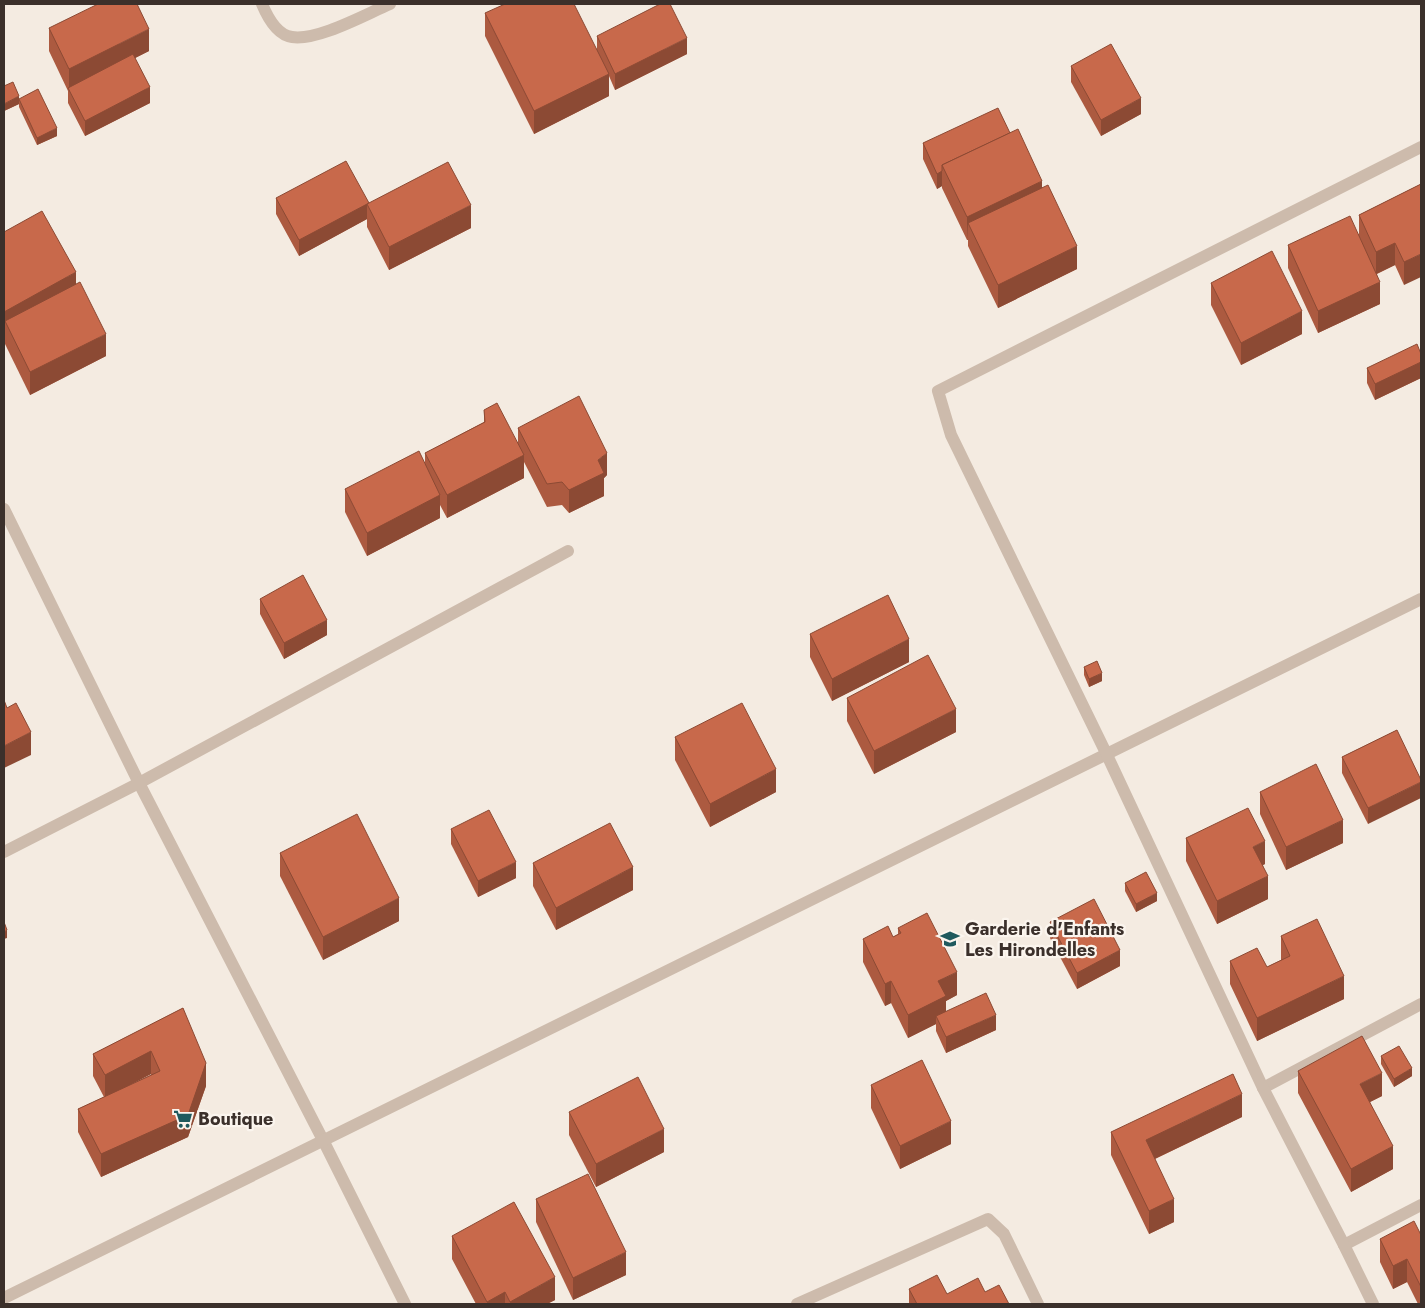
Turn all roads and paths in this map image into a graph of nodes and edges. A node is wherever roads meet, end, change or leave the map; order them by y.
1 (262, 4) edge
2 (390, 4) edge
3 (1421, 147) edge
4 (4, 509) edge
5 (568, 551) dead end
6 (1421, 598) edge
7 (1107, 755) junction
8 (139, 783) junction
9 (4, 852) edge
10 (1421, 1004) edge
11 (1263, 1088) junction
12 (324, 1142) junction
13 (1421, 1205) edge
14 (1344, 1244) junction
15 (4, 1298) edge
16 (406, 1304) edge
17 (797, 1304) edge
18 (1038, 1304) edge
19 (1373, 1304) edge

1 - 2 street
3 - 7 street
4 - 8 street
5 - 8 street
6 - 7 street
7 - 11 street
7 - 12 street
8 - 9 street
8 - 12 street
10 - 11 street
11 - 14 street
12 - 15 street
12 - 16 street
13 - 14 street
14 - 19 street
17 - 18 street

